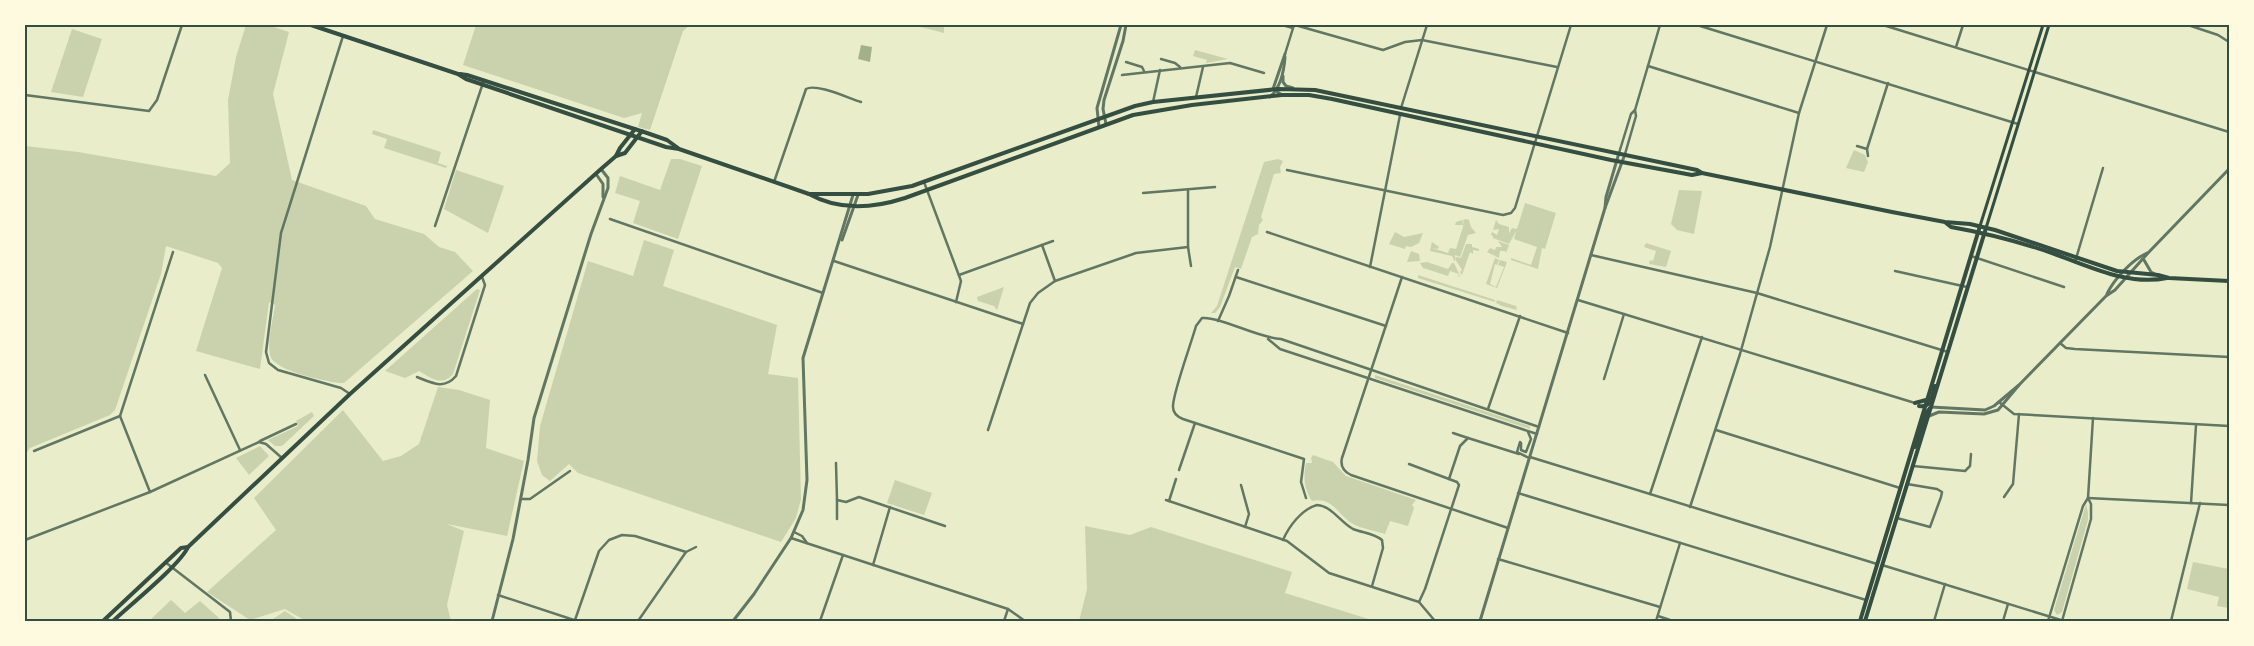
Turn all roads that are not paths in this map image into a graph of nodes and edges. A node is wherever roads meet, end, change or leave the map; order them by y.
1 (182, 25) edge
2 (311, 25) edge
3 (1121, 25) edge
4 (1126, 25) edge
5 (1282, 25) edge
6 (1427, 25) edge
7 (1571, 25) edge
8 (1660, 25) edge
9 (1697, 25) edge
10 (1827, 25) edge
11 (1883, 25) edge
12 (1963, 25) edge
13 (2043, 25) edge
14 (2049, 25) edge
15 (2188, 25) edge
16 (1294, 26) edge
17 (343, 36) junction
18 (1422, 40) junction
19 (2229, 42) edge
20 (1956, 47) junction
21 (1285, 54) junction
22 (1161, 59) dead end
23 (1816, 61) junction
24 (1126, 62) dead end
25 (1203, 66) junction
26 (1648, 66) junction
27 (1182, 68) junction
28 (1557, 68) junction
29 (1160, 70) junction
30 (2029, 70) junction
31 (2034, 71) junction
32 (1144, 72) junction
33 (1264, 73) dead end
34 (1284, 73) junction
35 (458, 74) junction
36 (1122, 74) dead end
37 (484, 80) junction
38 (1888, 83) junction
39 (482, 85) junction
40 (1294, 88) junction
41 (1276, 90) junction
42 (25, 95) edge
43 (1282, 95) junction
44 (1196, 97) junction
45 (1270, 97) junction
46 (861, 102) dead end
47 (1153, 102) junction
48 (1401, 108) junction
49 (1635, 110) junction
50 (1799, 113) junction
51 (1400, 115) junction
52 (1104, 117) junction
53 (1097, 120) junction
54 (2013, 122) junction
55 (1106, 124) junction
56 (2018, 124) junction
57 (1098, 127) junction
58 (635, 129) junction
59 (642, 131) junction
60 (2229, 132) edge
61 (630, 135) junction
62 (638, 138) junction
63 (1536, 140) junction
64 (1857, 146) dead end
65 (679, 148) junction
66 (1867, 149) junction
67 (1618, 153) junction
68 (1625, 154) junction
69 (616, 156) junction
70 (1868, 156) dead end
71 (1616, 161) junction
72 (1623, 162) junction
73 (2103, 168) dead end
74 (602, 169) junction
75 (2229, 169) edge
76 (1287, 170) dead end
77 (1702, 173) junction
78 (596, 174) junction
79 (774, 182) junction
80 (924, 182) junction
81 (1215, 187) dead end
82 (927, 190) junction
83 (1188, 190) junction
84 (1782, 190) junction
85 (1385, 191) junction
86 (1143, 193) dead end
87 (809, 194) junction
88 (853, 195) junction
89 (858, 195) junction
90 (603, 198) junction
91 (850, 206) junction
92 (855, 206) junction
93 (1605, 208) junction
94 (610, 219) dead end
95 (1945, 222) junction
96 (435, 226) dead end
97 (1980, 226) junction
98 (1986, 228) junction
99 (1267, 232) dead end
100 (1978, 232) junction
101 (1984, 234) junction
102 (1053, 241) dead end
103 (839, 245) junction
104 (1042, 245) junction
105 (1188, 247) junction
106 (173, 252) dead end
107 (2148, 253) junction
108 (1591, 255) junction
109 (1971, 256) junction
110 (1977, 258) junction
111 (2076, 259) junction
112 (2144, 260) junction
113 (834, 261) junction
114 (1190, 266) dead end
115 (1370, 267) junction
116 (1238, 270) dead end
117 (1895, 271) dead end
118 (2124, 272) junction
119 (2132, 272) junction
120 (2155, 274) junction
121 (959, 275) junction
122 (481, 276) junction
123 (1236, 277) junction
124 (1402, 277) junction
125 (2118, 278) junction
126 (2126, 278) junction
127 (2169, 278) junction
128 (1055, 281) junction
129 (2229, 281) edge
130 (2064, 286) dead end
131 (1965, 287) junction
132 (823, 293) junction
133 (1757, 293) junction
134 (2106, 296) junction
135 (1578, 300) junction
136 (956, 302) junction
137 (1624, 314) junction
138 (1520, 316) junction
139 (1218, 321) junction
140 (1023, 324) junction
141 (1386, 326) junction
142 (1568, 332) junction
143 (1702, 337) junction
144 (1267, 338) junction
145 (2060, 343) junction
146 (1740, 349) junction
147 (1946, 352) junction
148 (2229, 357) edge
149 (1372, 370) junction
150 (205, 375) dead end
151 (417, 378) dead end
152 (1368, 379) junction
153 (1604, 379) dead end
154 (2019, 385) junction
155 (350, 394) junction
156 (1929, 396) junction
157 (1999, 402) junction
158 (1915, 403) joint
159 (1920, 404) junction
160 (2003, 405) junction
161 (1927, 406) junction
162 (1488, 410) junction
163 (1923, 412) junction
164 (2018, 414) junction
165 (120, 416) junction
166 (1929, 416) junction
167 (2093, 418) junction
168 (1195, 423) junction
169 (296, 424) dead end
170 (2196, 424) junction
171 (2229, 426) edge
172 (1539, 427) junction
173 (988, 430) dead end
174 (1716, 430) junction
175 (1528, 432) junction
176 (1453, 433) dead end
177 (1536, 434) junction
178 (1468, 438) junction
179 (259, 442) junction
180 (240, 450) junction
181 (34, 451) dead end
182 (1518, 452) junction
183 (1524, 452) junction
184 (1971, 454) dead end
185 (1530, 456) junction
186 (282, 458) junction
187 (1909, 460) junction
188 (836, 463) dead end
189 (1409, 464) dead end
190 (1913, 466) junction
191 (1179, 470) dead end
192 (570, 471) dead end
193 (1450, 478) junction
194 (1176, 479) dead end
195 (1908, 484) junction
196 (1241, 485) dead end
197 (1901, 488) junction
198 (1906, 490) junction
199 (150, 492) junction
200 (1518, 494) junction
201 (1650, 494) junction
202 (2004, 497) dead end
203 (1306, 498) dead end
204 (2088, 498) junction
205 (521, 499) junction
206 (837, 500) junction
207 (2191, 503) junction
208 (2200, 503) junction
209 (2229, 505) edge
210 (890, 507) junction
211 (1690, 507) junction
212 (1450, 509) junction
213 (1897, 518) junction
214 (837, 519) dead end
215 (946, 526) dead end
216 (1245, 527) junction
217 (1508, 528) junction
218 (794, 532) junction
219 (791, 538) junction
220 (25, 540) edge
221 (1283, 540) junction
222 (807, 543) junction
223 (1680, 543) junction
224 (188, 547) junction
225 (696, 548) dead end
226 (686, 552) junction
227 (843, 555) junction
228 (1498, 559) junction
229 (166, 562) junction
230 (872, 565) junction
231 (1880, 565) junction
232 (171, 568) junction
233 (1945, 584) junction
234 (1372, 586) junction
235 (498, 595) junction
236 (1866, 600) junction
237 (1419, 602) junction
238 (1871, 602) junction
239 (2008, 604) junction
240 (1660, 608) junction
241 (1008, 609) junction
242 (1658, 616) junction
243 (2049, 617) junction
244 (103, 621) edge
245 (113, 621) edge
246 (231, 621) edge
247 (492, 621) edge
248 (576, 621) edge
249 (638, 621) edge
250 (733, 621) edge
251 (820, 621) edge
252 (1004, 621) edge
253 (1025, 621) edge
254 (1435, 621) edge
255 (1479, 621) edge
256 (1656, 621) edge
257 (1673, 621) edge
258 (1860, 621) edge
259 (1865, 621) edge
260 (1934, 621) edge
261 (2003, 621) edge
262 (2048, 621) edge
263 (2063, 621) edge
264 (2171, 621) edge

1 - 42 street
2 - 17 main road
3 - 53 street
4 - 52 street
5 - 16 street
6 - 18 street
7 - 28 street
8 - 26 street
9 - 23 street
10 - 23 street
11 - 20 street
12 - 20 street
13 - 30 main road
14 - 31 main road
15 - 19 street
16 - 18 street
16 - 21 street
17 - 35 main road
17 - 155 street
18 - 28 street
18 - 48 street
20 - 30 street
21 - 34 street
21 - 41 street
22 - 27 street
23 - 38 street
23 - 50 street
24 - 32 street
25 - 27 street
25 - 33 street
25 - 44 street
26 - 49 street
26 - 50 street
27 - 29 street
28 - 63 street
29 - 32 street
29 - 47 street
30 - 31 street
30 - 54 main road
31 - 56 main road
31 - 60 street
32 - 36 street
34 - 40 street
34 - 41 street
35 - 37 main road
35 - 39 main road
37 - 39 street
37 - 58 main road
38 - 54 street
38 - 66 street
39 - 61 main road
39 - 96 street
40 - 41 main road
40 - 48 main road
41 - 43 street
41 - 44 main road
41 - 45 street
43 - 45 main road
43 - 51 main road
44 - 47 main road
45 - 55 main road
46 - 79 street
47 - 52 main road
48 - 63 main road
49 - 67 street
49 - 68 street
50 - 84 street
51 - 63 main road
51 - 85 street
52 - 53 main road
52 - 55 street
53 - 57 street
53 - 80 main road
54 - 56 street
54 - 97 main road
55 - 57 main road
56 - 98 main road
57 - 82 main road
58 - 59 main road
58 - 61 main road
59 - 62 main road
59 - 65 main road
61 - 62 main road
61 - 69 main road
62 - 65 main road
62 - 69 main road
63 - 67 main road
63 - 71 main road
63 - 85 street
64 - 66 street
65 - 79 main road
66 - 70 street
67 - 68 main road
67 - 71 street
68 - 72 street
68 - 77 main road
69 - 74 main road
71 - 72 main road
71 - 93 street
72 - 77 main road
72 - 93 street
73 - 111 street
74 - 78 main road
74 - 90 street
75 - 107 street
76 - 85 street
77 - 84 main road
78 - 90 street
78 - 122 main road
79 - 87 main road
80 - 82 street
80 - 89 main road
81 - 83 street
82 - 92 main road
82 - 121 street
83 - 86 street
83 - 105 street
84 - 95 main road
84 - 133 street
85 - 115 street
87 - 88 main road
87 - 91 main road
88 - 89 main road
88 - 91 street
89 - 92 street
90 - 205 street
91 - 92 main road
91 - 103 street
92 - 103 street
93 - 108 street
94 - 132 street
95 - 97 main road
95 - 100 main road
97 - 98 main road
97 - 100 main road
98 - 101 main road
98 - 111 main road
99 - 115 street
100 - 101 main road
100 - 109 main road
101 - 110 main road
101 - 111 main road
102 - 104 street
103 - 113 street
104 - 121 street
104 - 128 street
105 - 114 street
105 - 128 street
106 - 165 street
107 - 112 street
107 - 118 street
108 - 133 street
108 - 135 street
109 - 110 street
109 - 131 main road
110 - 130 street
110 - 131 main road
111 - 118 main road
111 - 125 main road
112 - 119 street
112 - 120 street
113 - 132 street
113 - 136 street
115 - 124 street
116 - 123 street
117 - 131 street
118 - 119 main road
118 - 125 street
119 - 120 main road
119 - 126 street
120 - 127 main road
121 - 136 street
122 - 151 street
122 - 155 main road
123 - 139 street
123 - 141 street
124 - 138 street
124 - 141 street
125 - 126 main road
125 - 134 street
126 - 127 main road
126 - 134 street
127 - 129 main road
128 - 140 street
131 - 147 main road
132 - 218 street
133 - 146 street
133 - 147 street
134 - 145 street
135 - 137 street
135 - 142 street
136 - 140 street
137 - 143 street
137 - 153 street
138 - 142 street
138 - 162 street
139 - 144 street
139 - 168 street
140 - 173 street
141 - 149 street
142 - 172 street
143 - 146 street
143 - 201 street
144 - 149 street
144 - 152 street
145 - 148 street
145 - 154 street
146 - 158 street
146 - 174 street
147 - 156 main road
147 - 161 main road
149 - 152 street
149 - 162 street
150 - 180 street
152 - 175 street
152 - 212 street
154 - 157 street
154 - 160 street
155 - 186 main road
156 - 159 main road
156 - 161 main road
157 - 160 street
157 - 161 street
158 - 159 main road
159 - 161 main road
159 - 163 main road
160 - 164 street
160 - 166 street
161 - 163 main road
161 - 166 main road
161 - 187 main road
162 - 172 street
163 - 187 main road
164 - 167 street
164 - 202 street
165 - 181 street
165 - 199 street
166 - 190 main road
167 - 170 street
167 - 204 street
168 - 191 street
168 - 203 street
169 - 179 street
170 - 171 street
170 - 207 street
172 - 177 street
174 - 197 street
174 - 211 street
175 - 177 street
175 - 183 street
176 - 178 street
177 - 185 street
178 - 182 street
178 - 193 street
179 - 180 street
179 - 186 street
180 - 199 street
182 - 183 street
182 - 183 street
182 - 185 street
183 - 185 street
184 - 190 street
185 - 200 street
185 - 201 street
186 - 224 main road
187 - 197 main road
188 - 206 street
189 - 193 street
190 - 195 main road
192 - 205 street
193 - 212 street
194 - 216 street
195 - 198 main road
195 - 213 street
196 - 216 street
197 - 198 street
197 - 231 main road
198 - 213 main road
199 - 220 street
200 - 217 street
200 - 223 street
201 - 211 street
204 - 207 street
204 - 243 street
204 - 263 street
205 - 235 street
206 - 210 street
206 - 214 street
207 - 208 street
208 - 209 street
208 - 264 street
210 - 215 street
210 - 230 street
211 - 231 street
212 - 217 street
212 - 237 street
213 - 231 main road
216 - 221 street
217 - 228 street
218 - 219 street
218 - 222 street
219 - 222 street
219 - 250 street
221 - 234 street
221 - 234 street
222 - 227 street
223 - 236 street
223 - 240 street
224 - 229 main road
224 - 232 main road
225 - 226 street
226 - 248 street
226 - 249 street
227 - 230 street
227 - 251 street
228 - 240 street
228 - 255 street
229 - 232 street
229 - 244 main road
230 - 241 street
231 - 233 street
231 - 236 main road
231 - 238 main road
232 - 245 main road
232 - 246 street
233 - 239 street
233 - 260 street
234 - 237 street
235 - 247 street
235 - 248 street
236 - 238 street
236 - 258 main road
237 - 254 street
238 - 259 main road
239 - 243 street
239 - 261 street
240 - 242 street
241 - 252 street
241 - 253 street
242 - 256 street
242 - 257 street
243 - 262 street
243 - 263 street

